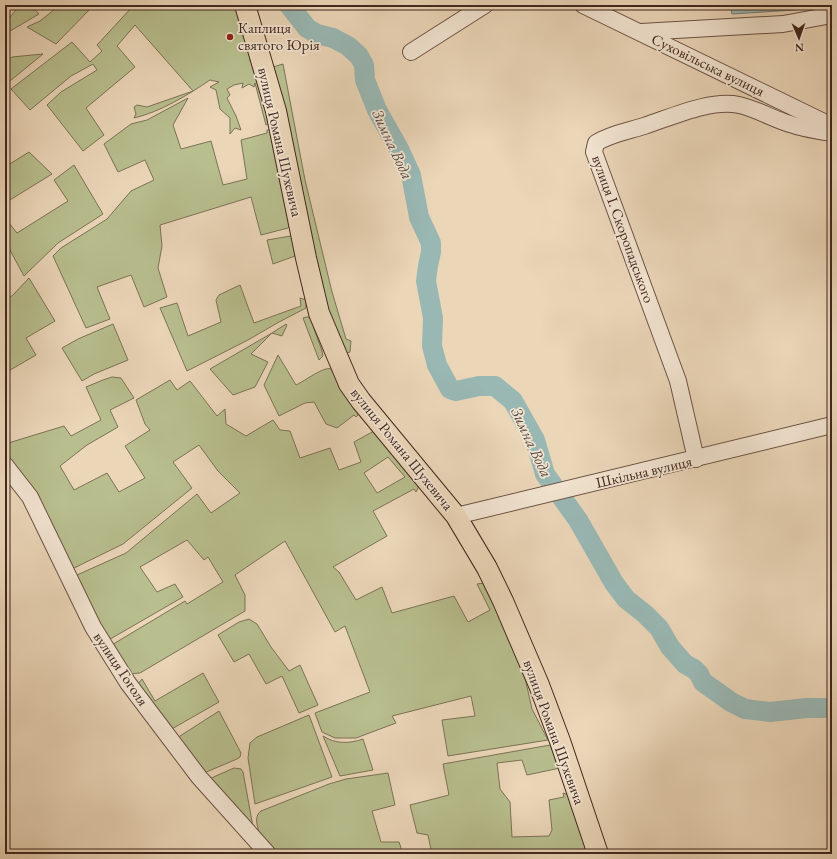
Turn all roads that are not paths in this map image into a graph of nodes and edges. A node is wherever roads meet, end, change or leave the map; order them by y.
1 (245, 5) edge
2 (485, 5) edge
3 (583, 5) edge
4 (832, 15) edge
5 (640, 32) junction
6 (411, 52) dead end
7 (832, 126) edge
8 (832, 133) edge
9 (832, 426) edge
10 (696, 459) junction
11 (5, 465) edge
12 (456, 516) junction
13 (268, 854) edge
14 (598, 854) edge

1 - 12 main road, вулиця Романа Шухевича
2 - 6 street
3 - 5 street, Суховільська вулиця
4 - 5 street
5 - 7 street, Суховільська вулиця
8 - 10 street, вулиця І. Скоропадського
9 - 10 street, Шкільна вулиця
10 - 12 street, Шкільна вулиця
11 - 13 street, вулиця Гоголя
12 - 14 main road, вулиця Романа Шухевича

